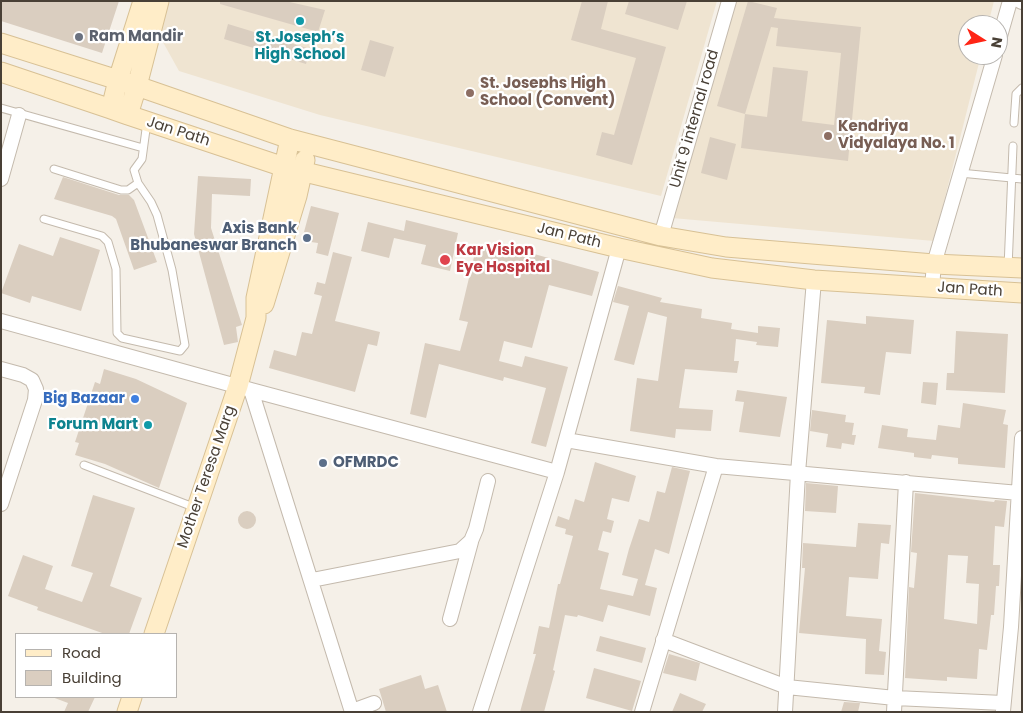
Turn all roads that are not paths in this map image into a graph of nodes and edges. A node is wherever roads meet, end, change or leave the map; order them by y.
1 (143, 1) edge
2 (159, 1) edge
3 (729, 1) edge
4 (1010, 1) edge
5 (1006, 15) edge
6 (1, 43) edge
7 (991, 65) edge
8 (1, 72) edge
9 (118, 80) junction
10 (137, 86) junction
11 (1022, 88) edge
12 (1, 108) edge
13 (111, 109) junction
14 (19, 115) junction
15 (128, 115) junction
16 (147, 121) junction
17 (1014, 123) dead end
18 (6, 137) edge
19 (290, 139) junction
20 (308, 144) junction
21 (1012, 146) dead end
22 (143, 148) junction
23 (284, 167) junction
24 (54, 169) dead end
25 (303, 171) junction
26 (960, 173) junction
27 (1012, 178) junction
28 (1, 179) edge
29 (1022, 179) edge
30 (138, 183) junction
31 (44, 219) dead end
32 (661, 236) junction
33 (619, 248) junction
34 (934, 264) junction
35 (1015, 268) edge
36 (814, 280) junction
37 (932, 288) junction
38 (1022, 293) edge
39 (256, 318) junction
40 (1, 321) edge
41 (1, 369) edge
42 (244, 388) junction
43 (1022, 438) edge
44 (566, 440) junction
45 (84, 465) dead end
46 (716, 466) junction
47 (557, 472) junction
48 (798, 473) junction
49 (488, 481) dead end
50 (906, 482) junction
51 (1019, 493) junction
52 (1, 504) edge
53 (197, 508) junction
54 (471, 541) junction
55 (312, 580) junction
56 (450, 619) dead end
57 (1017, 629) edge
58 (154, 633) edge
59 (664, 640) junction
60 (787, 687) junction
61 (132, 698) edge
62 (374, 703) dead end
63 (894, 705) edge
64 (1003, 708) edge
65 (352, 711) edge
66 (127, 712) edge
67 (480, 712) edge
68 (642, 712) edge
69 (785, 712) edge

1 - 9 main road
2 - 10 main road
3 - 32 street, Unit 9 internal road
4 - 5 street
6 - 9 main road
7 - 26 street
8 - 13 main road
9 - 10 main road, Jan Path
9 - 13 main road
10 - 15 main road
10 - 19 main road, Jan Path
11 - 17 lane
12 - 14 lane
13 - 15 main road, Jan Path
14 - 18 street
14 - 22 lane
15 - 16 main road, Jan Path
16 - 22 lane
16 - 23 main road, Jan Path
18 - 28 street
19 - 20 main road, Jan Path
19 - 23 main road, Mother Teresa Marg
20 - 25 main road, Mother Teresa Marg
20 - 32 main road, Jan Path
21 - 27 lane
22 - 30 lane
23 - 25 main road, Jan Path
23 - 39 main road, Mother Teresa Marg
24 - 30 lane
25 - 33 main road, Jan Path
25 - 39 main road, Mother Teresa Marg
26 - 27 lane
26 - 34 street
27 - 29 lane
27 - 35 lane
30 - 31 lane
32 - 34 main road, Jan Path
33 - 36 main road, Jan Path
33 - 44 street
34 - 35 main road, Jan Path
34 - 37 street
36 - 37 main road, Jan Path
36 - 48 street
37 - 38 main road, Jan Path
39 - 42 main road, Mother Teresa Marg
40 - 42 street
41 - 52 street
42 - 47 street
42 - 53 main road, Mother Teresa Marg
42 - 55 street
43 - 51 street
44 - 46 street
44 - 47 street
45 - 53 lane
46 - 48 street
46 - 59 street
47 - 67 street
48 - 50 street
48 - 60 street
49 - 54 street
50 - 51 street
50 - 63 street
51 - 57 street
53 - 58 main road, Mother Teresa Marg
54 - 55 street
54 - 56 street
55 - 65 street
57 - 64 street
59 - 60 street
59 - 68 street
60 - 63 street
60 - 69 street
61 - 66 main road
62 - 65 street
63 - 64 street

